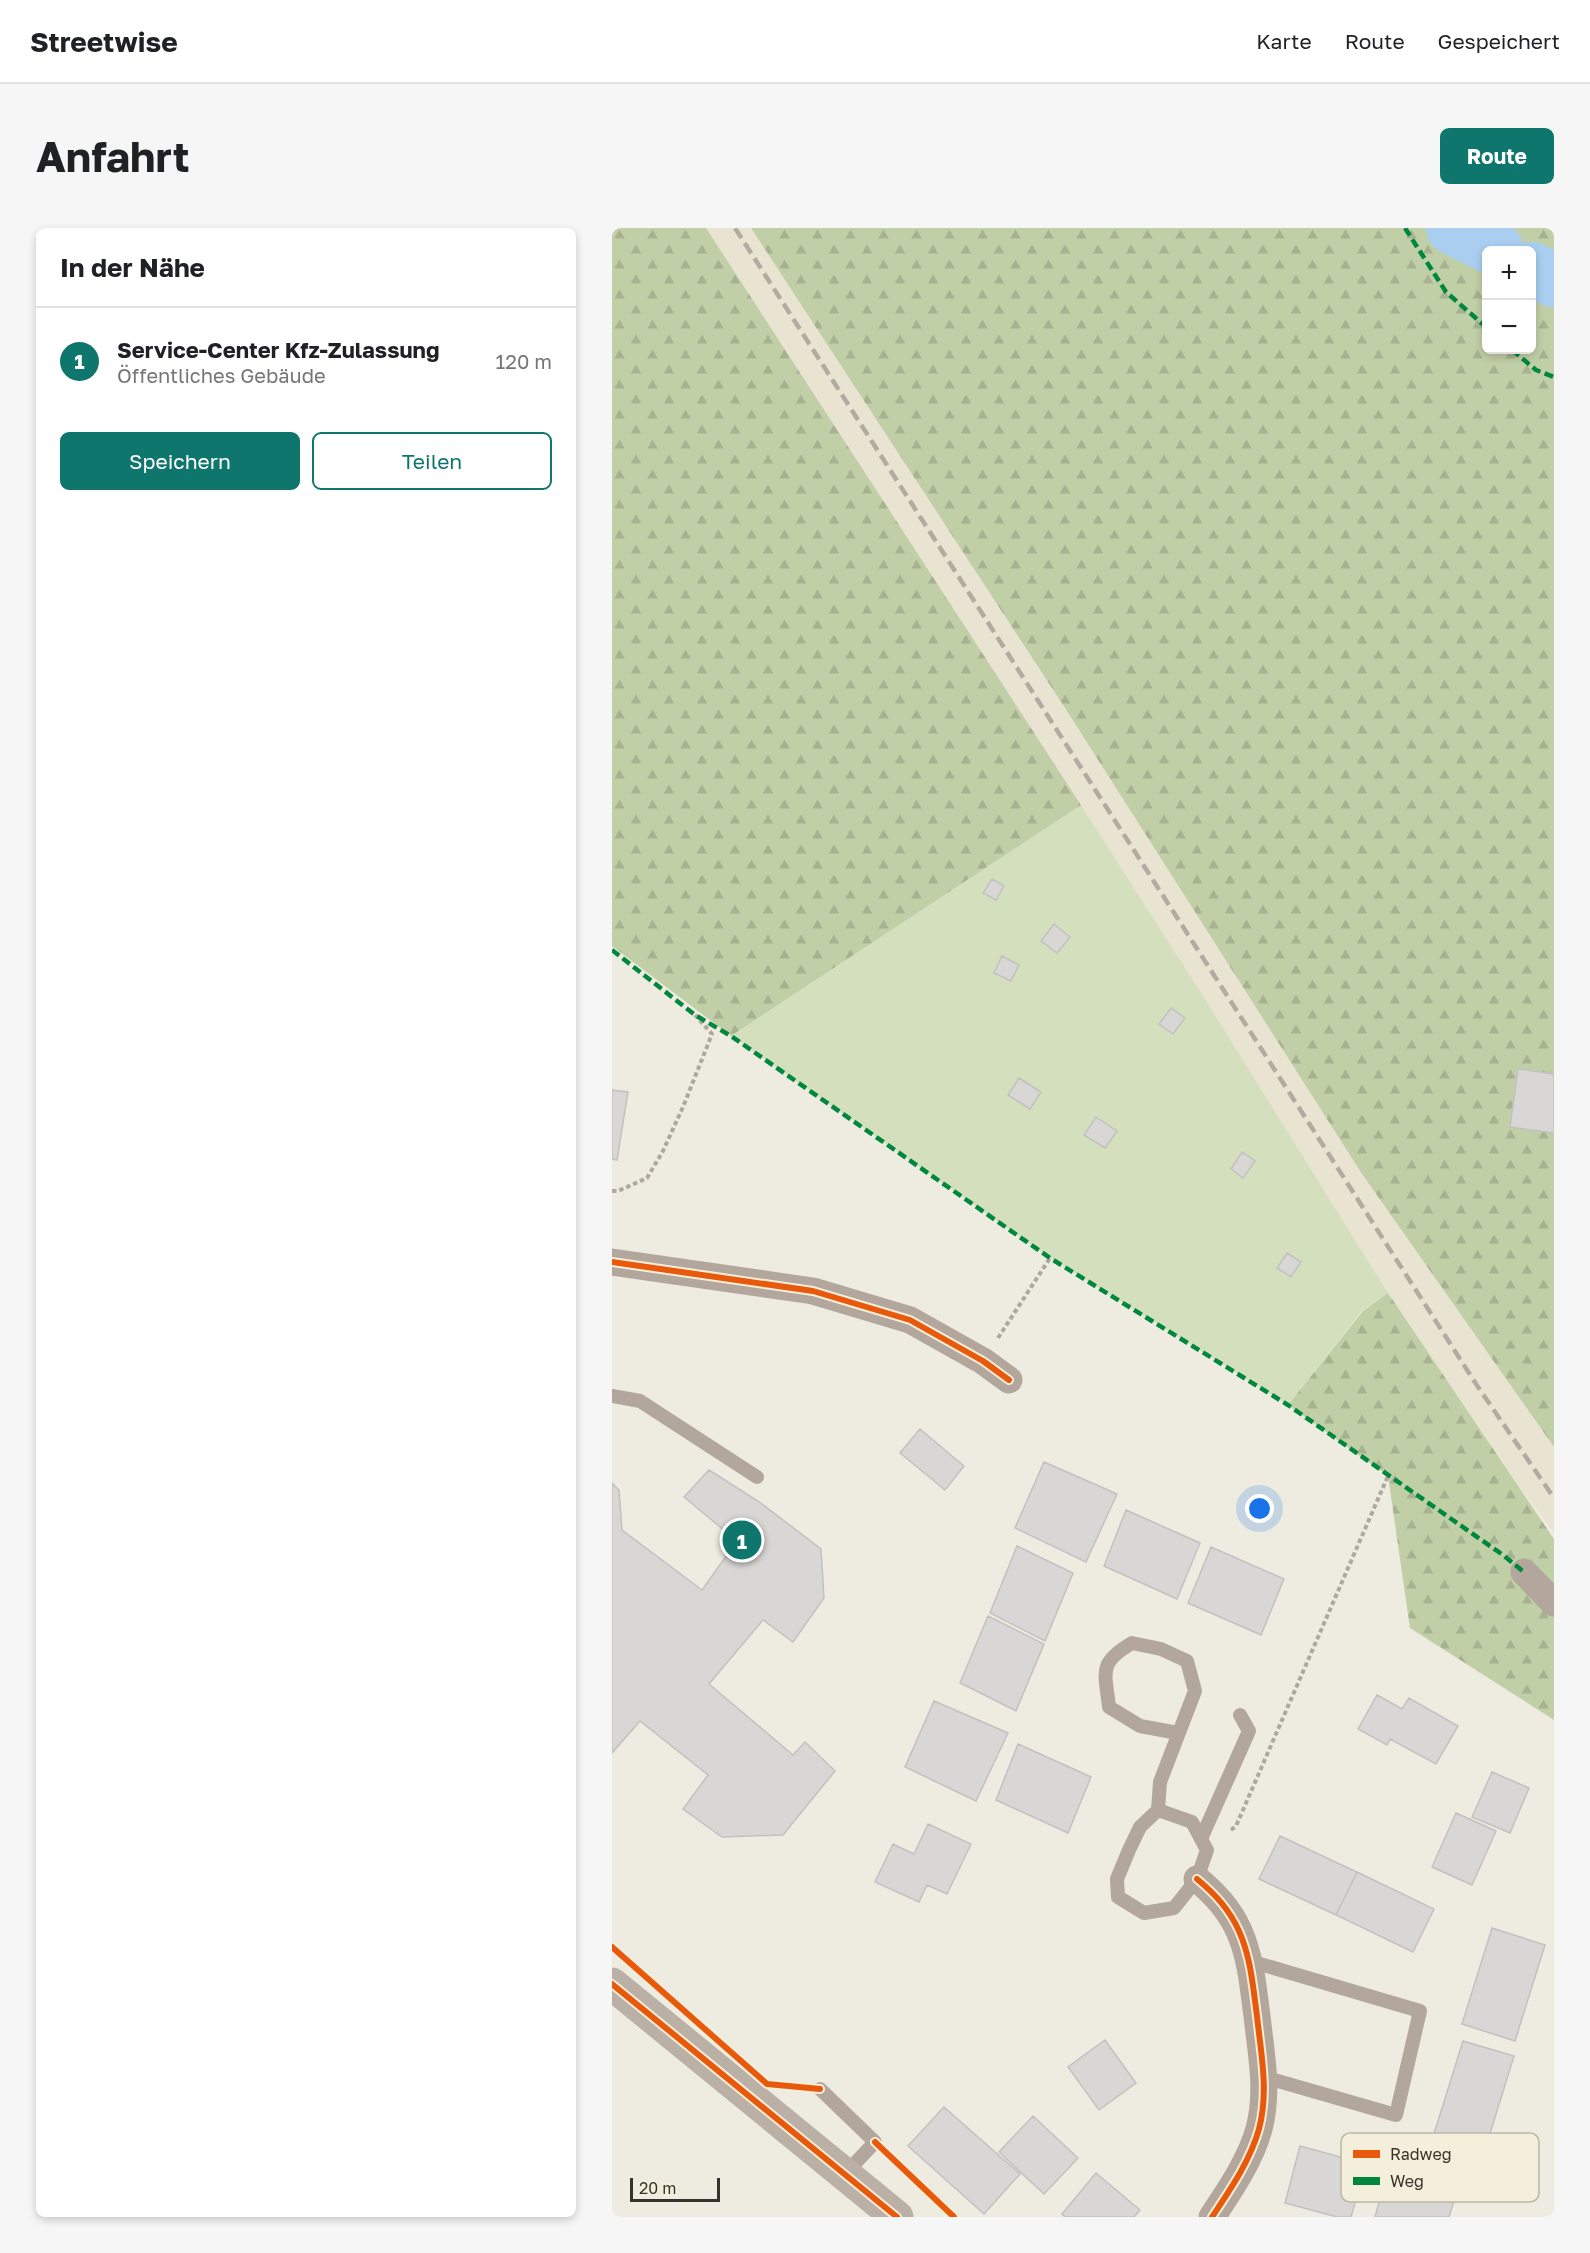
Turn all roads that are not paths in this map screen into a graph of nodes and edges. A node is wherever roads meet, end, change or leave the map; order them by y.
1 (612, 1262) edge
2 (1009, 1380) dead end
3 (612, 1396) edge
4 (757, 1477) dead end
5 (1524, 1572) dead end
6 (1554, 1603) edge
7 (1240, 1715) dead end
8 (1178, 1733) junction
9 (1158, 1810) junction
10 (1204, 1844) junction
11 (1197, 1879) junction
12 (1250, 1961) junction
13 (612, 1984) edge
14 (1264, 2077) junction
15 (820, 2089) dead end
16 (845, 2174) junction
17 (897, 2217) edge
18 (1212, 2217) edge

1 - 2 street
3 - 4 lane
5 - 6 street
7 - 10 lane
8 - 8 lane
8 - 9 lane
9 - 10 lane
9 - 11 lane
10 - 11 lane
11 - 12 street
12 - 14 street
12 - 14 lane
13 - 16 street
14 - 18 street
15 - 16 lane
16 - 17 street

